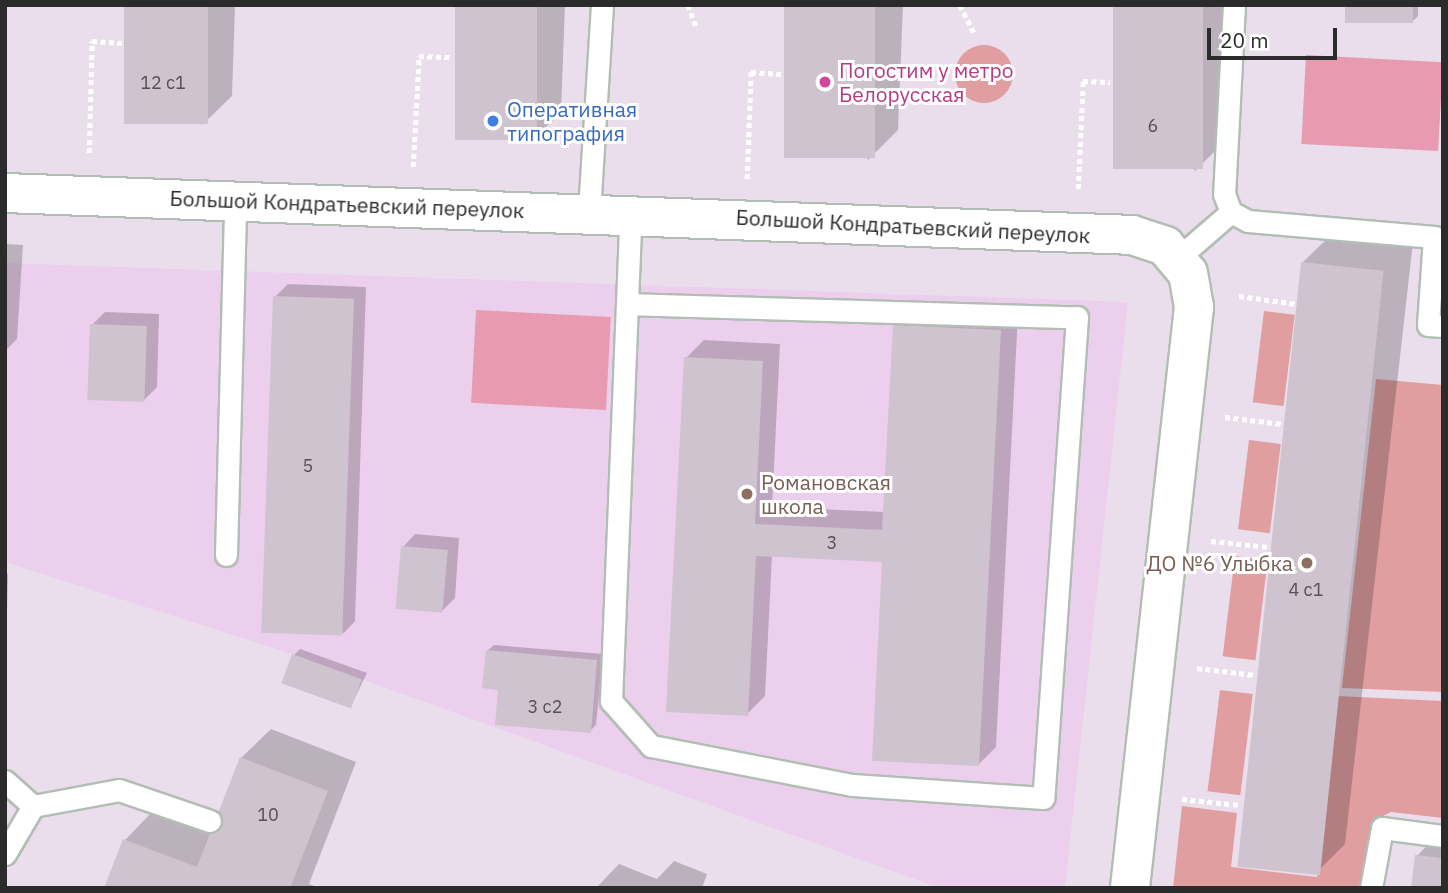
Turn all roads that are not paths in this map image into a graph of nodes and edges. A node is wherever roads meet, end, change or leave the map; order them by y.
1 (602, 5) edge
2 (1234, 5) edge
3 (5, 193) edge
4 (234, 201) junction
5 (589, 212) junction
6 (1231, 212) junction
7 (631, 213) junction
8 (1178, 258) junction
9 (627, 304) junction
10 (1443, 326) edge
11 (226, 555) dead end
12 (5, 781) edge
13 (33, 806) junction
14 (210, 821) dead end
15 (1443, 836) edge
16 (5, 854) edge
17 (1130, 888) edge
18 (1371, 888) edge

1 - 5 lane
2 - 6 lane
3 - 4 street, Большой Кондратьевский переулок
4 - 5 street, Большой Кондратьевский переулок
4 - 11 lane
5 - 7 street, Большой Кондратьевский переулок
6 - 8 lane
6 - 10 lane
7 - 8 street, Большой Кондратьевский переулок
7 - 9 lane
8 - 17 street
9 - 9 lane
12 - 13 lane
13 - 14 lane
13 - 16 lane
15 - 18 lane

